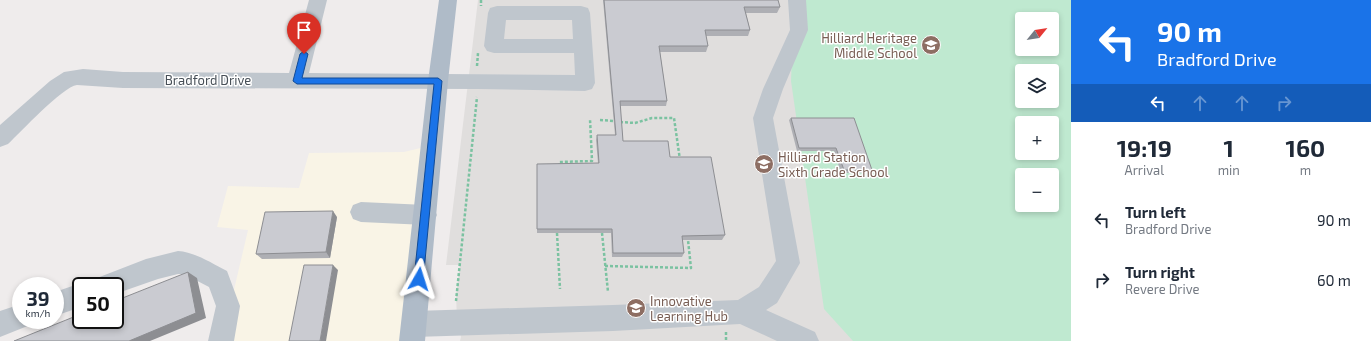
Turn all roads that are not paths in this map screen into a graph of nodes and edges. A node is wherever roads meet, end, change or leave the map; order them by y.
1 (318, 0) edge
2 (448, 0) edge
3 (796, 0) edge
4 (515, 7) edge
5 (583, 46) junction
6 (297, 81) junction
7 (438, 81) junction
8 (0, 138) edge
9 (361, 212) dead end
10 (426, 216) junction
11 (124, 280) edge
12 (12, 319) edge
13 (734, 321) junction
14 (0, 324) edge
15 (413, 332) edge
16 (221, 341) edge
17 (806, 341) edge

1 - 6 street
2 - 7 main road
3 - 13 street
4 - 5 street
4 - 5 street
5 - 7 street, Bradford Drive
6 - 7 street, Bradford Drive
6 - 8 street, Bradford Drive
7 - 10 main road
9 - 10 street
10 - 15 main road
11 - 16 street
12 - 14 street
13 - 15 street
13 - 17 street

